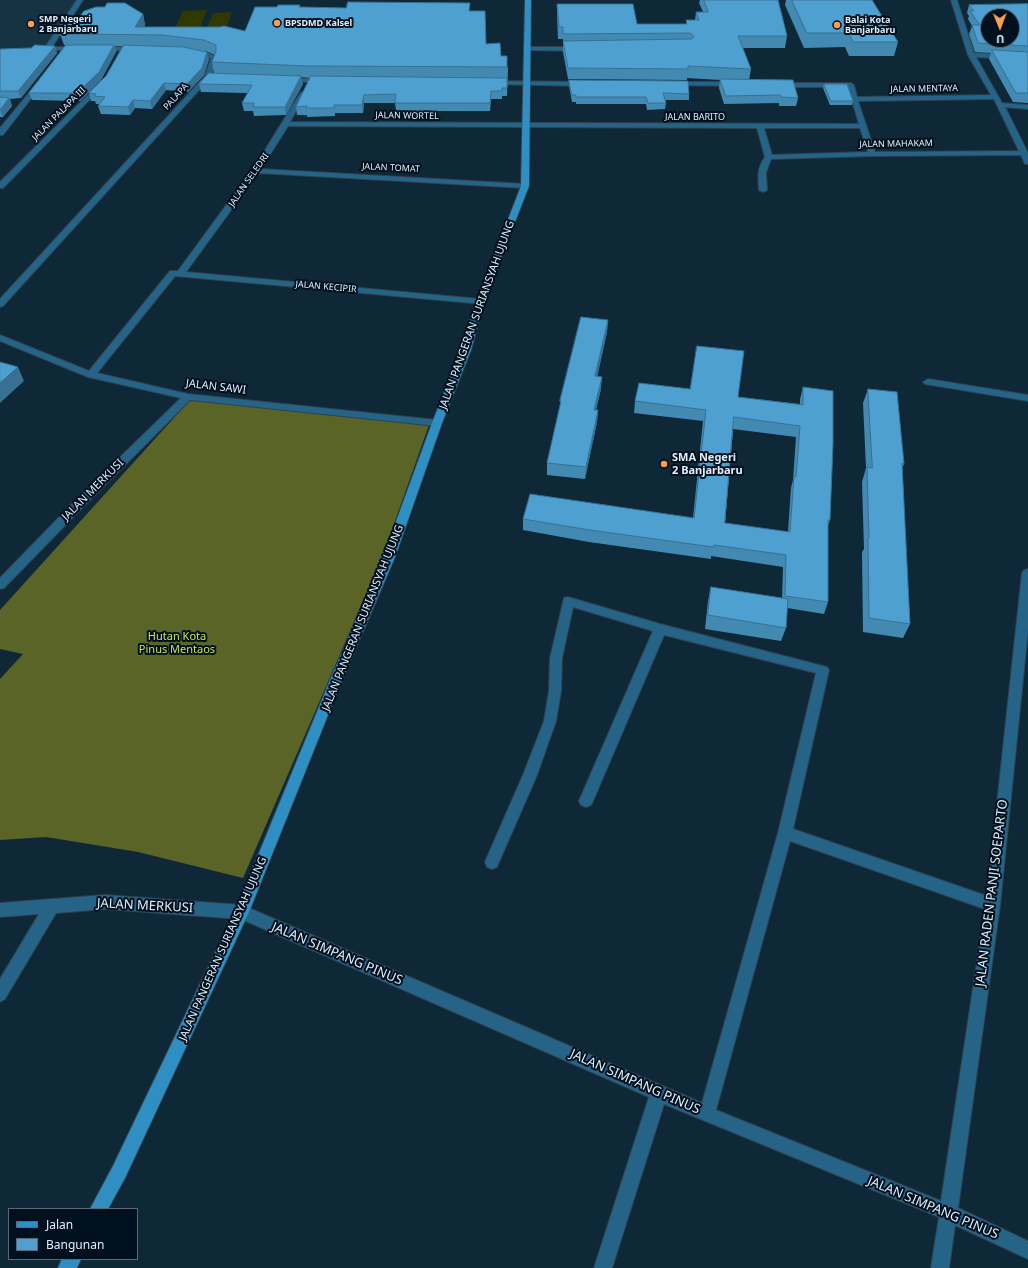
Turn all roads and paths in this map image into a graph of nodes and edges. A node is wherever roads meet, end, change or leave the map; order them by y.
1 (80, 0) edge
2 (528, 0) edge
3 (954, 0) edge
4 (31, 49) edge
5 (47, 49) junction
6 (145, 49) edge
7 (527, 49) junction
8 (589, 49) edge
9 (189, 51) edge
10 (971, 55) junction
11 (1028, 58) edge
12 (43, 78) edge
13 (278, 80) edge
14 (309, 81) junction
15 (104, 82) edge
16 (332, 82) edge
17 (480, 83) edge
18 (527, 83) junction
19 (591, 84) edge
20 (662, 84) edge
21 (742, 84) edge
22 (774, 85) edge
23 (996, 97) junction
24 (854, 99) junction
25 (12, 102) dead end
26 (25, 102) junction
27 (1000, 105) junction
28 (1028, 107) edge
29 (287, 124) junction
30 (760, 125) junction
31 (528, 126) junction
32 (862, 126) junction
33 (0, 133) edge
34 (872, 154) junction
35 (1024, 154) junction
36 (769, 158) junction
37 (1028, 162) edge
38 (256, 171) junction
39 (0, 186) edge
40 (525, 186) junction
41 (763, 190) dead end
42 (177, 273) junction
43 (0, 291) edge
44 (11, 292) junction
45 (480, 302) junction
46 (0, 304) edge
47 (0, 338) edge
48 (91, 375) junction
49 (928, 382) dead end
50 (188, 397) junction
51 (1028, 398) edge
52 (437, 423) junction
53 (1028, 573) edge
54 (0, 585) edge
55 (660, 629) junction
56 (586, 801) dead end
57 (785, 833) junction
58 (492, 862) dead end
59 (52, 906) junction
60 (992, 906) junction
61 (0, 910) edge
62 (242, 912) junction
63 (0, 994) edge
64 (659, 1093) junction
65 (707, 1114) junction
66 (100, 1208) edge
67 (949, 1213) junction
68 (1028, 1250) edge
69 (602, 1268) edge
70 (940, 1268) edge

1 - 5 street
2 - 7 main road, JALAN PANGERAN SURIANSYAH UJUNG
3 - 10 street
4 - 5 street
5 - 6 street
7 - 8 street
7 - 18 main road, JALAN PANGERAN SURIANSYAH UJUNG
9 - 44 street, PALAPA
10 - 11 street
10 - 23 street
12 - 26 street
13 - 14 street
14 - 16 street
14 - 29 street, JALAN SELEDRI
15 - 39 street, JALAN PALAPA III
17 - 18 street
18 - 19 street
18 - 31 main road, JALAN PANGERAN SURIANSYAH UJUNG
20 - 21 street
22 - 24 street
23 - 24 street, JALAN MENTAYA
23 - 27 street
24 - 32 street
25 - 26 street
26 - 33 street
27 - 28 street
27 - 35 street
29 - 31 street, JALAN WORTEL
29 - 38 street, JALAN SELEDRI
30 - 31 street, JALAN BARITO
30 - 32 street, JALAN BARITO
30 - 36 street
31 - 40 main road, JALAN PANGERAN SURIANSYAH UJUNG
32 - 34 street
34 - 35 street, JALAN MAHAKAM
34 - 36 street, JALAN MAHAKAM
35 - 37 street
36 - 41 street
38 - 40 street, JALAN TOMAT
38 - 42 street, JALAN SELEDRI
40 - 45 main road, JALAN PANGERAN SURIANSYAH UJUNG
42 - 45 street, JALAN KECIPIR
42 - 48 street, JALAN SELEDRI
43 - 44 street
44 - 46 street, PALAPA
45 - 52 main road, JALAN PANGERAN SURIANSYAH UJUNG
47 - 48 street, JALAN SAWI
48 - 50 street, JALAN SAWI
49 - 51 street
50 - 52 street, JALAN SAWI
50 - 54 street, JALAN MERKUSI
52 - 62 main road, JALAN PANGERAN SURIANSYAH UJUNG
53 - 60 street, JALAN RADEN PANJI SOEPARTO
55 - 56 street
55 - 57 street
55 - 58 street
57 - 60 street
57 - 65 street
59 - 61 street, JALAN MERKUSI
59 - 62 street, JALAN MERKUSI
59 - 63 street
60 - 67 street, JALAN RADEN PANJI SOEPARTO
62 - 64 street, JALAN SIMPANG PINUS
62 - 66 main road, JALAN PANGERAN SURIANSYAH UJUNG
64 - 65 street, JALAN SIMPANG PINUS
64 - 69 street
65 - 67 street, JALAN SIMPANG PINUS
67 - 68 street, JALAN SIMPANG PINUS
67 - 70 street, JALAN RADEN PANJI SOEPARTO

